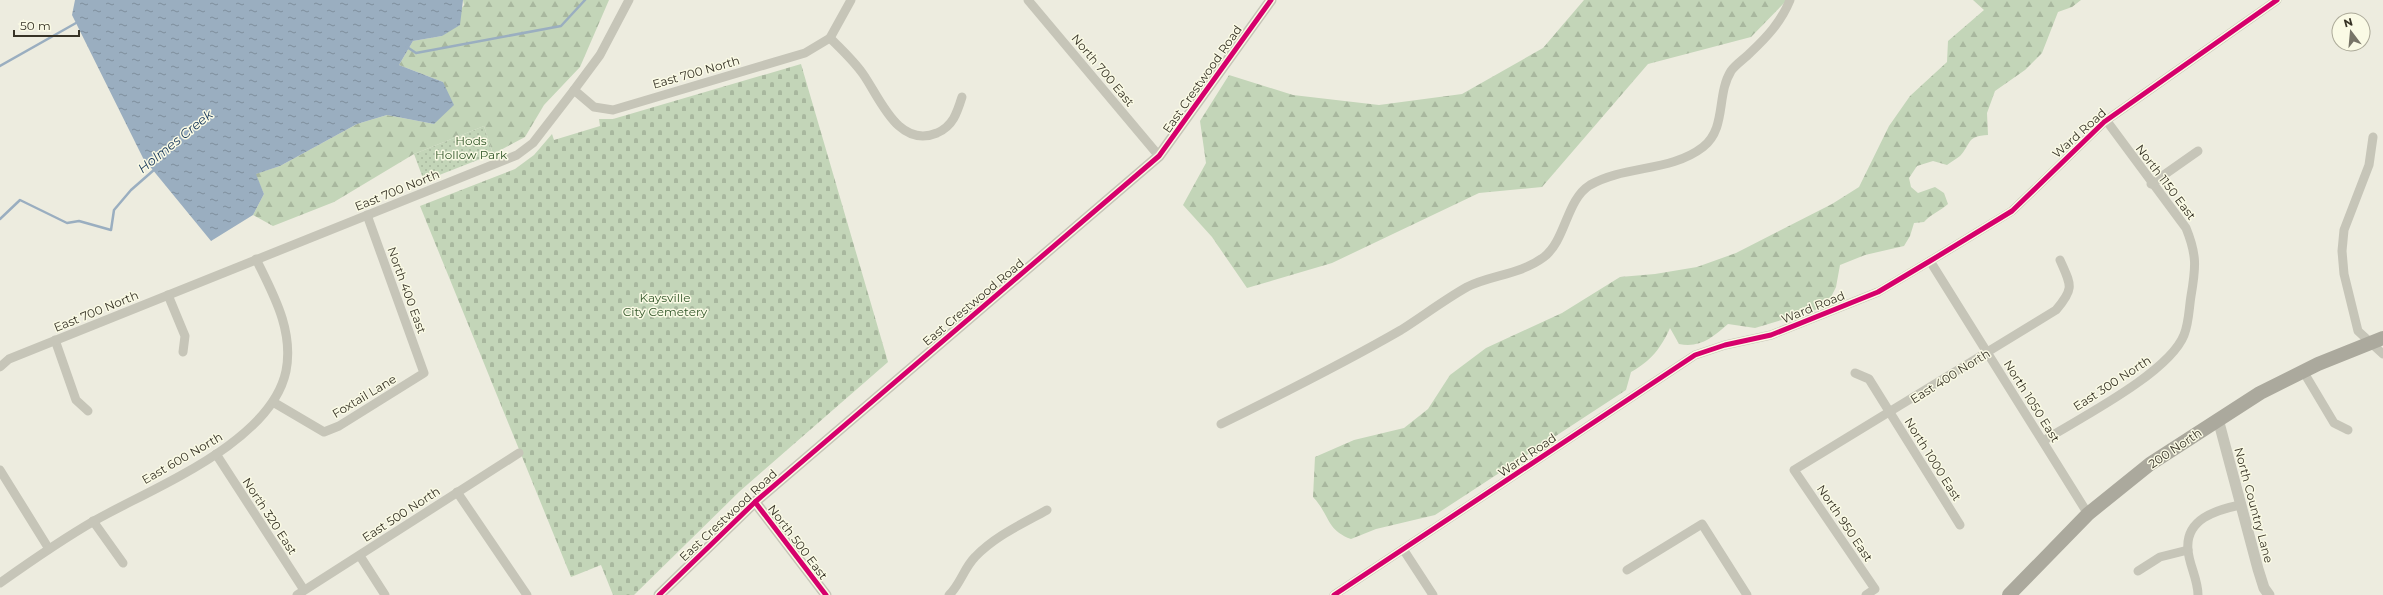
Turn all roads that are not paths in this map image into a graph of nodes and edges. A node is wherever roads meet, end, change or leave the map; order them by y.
1 (629, 0) edge
2 (851, 0) edge
3 (1028, 0) edge
4 (1271, 0) edge
5 (1790, 0) edge
6 (2277, 0) edge
7 (830, 38) junction
8 (574, 90) junction
9 (962, 97) dead end
10 (2106, 120) junction
11 (2373, 137) dead end
12 (2198, 151) dead end
13 (1159, 156) junction
14 (2151, 184) junction
15 (367, 215) junction
16 (256, 259) junction
17 (2060, 260) dead end
18 (1930, 261) junction
19 (168, 295) junction
20 (2185, 334) joint
21 (55, 340) junction
22 (2377, 340) edge
23 (183, 352) dead end
24 (1987, 353) junction
25 (2383, 354) edge
26 (0, 367) edge
27 (2303, 371) junction
28 (424, 373) joint
29 (1855, 373) dead end
30 (273, 402) junction
31 (88, 411) dead end
32 (1890, 413) junction
33 (2218, 419) junction
34 (1221, 424) dead end
35 (2348, 430) dead end
36 (2043, 441) junction
37 (518, 453) dead end
38 (216, 454) junction
39 (0, 470) edge
40 (1794, 470) joint
41 (457, 492) junction
42 (755, 502) junction
43 (2240, 505) junction
44 (1047, 510) dead end
45 (2088, 514) junction
46 (93, 521) junction
47 (1960, 525) dead end
48 (48, 549) junction
49 (1403, 549) junction
50 (2188, 550) junction
51 (360, 556) junction
52 (123, 563) dead end
53 (1627, 570) dead end
54 (2138, 571) dead end
55 (0, 583) edge
56 (301, 593) edge
57 (385, 595) edge
58 (527, 595) edge
59 (659, 595) edge
60 (826, 595) edge
61 (949, 595) edge
62 (1334, 595) edge
63 (1433, 595) edge
64 (1747, 595) edge
65 (1866, 595) edge
66 (2009, 595) edge
67 (2198, 595) edge
68 (2269, 595) edge

1 - 8 street
2 - 7 street
3 - 13 street, North 700 East
4 - 13 street, East Crestwood Road
5 - 34 street
6 - 10 street, Ward Road
7 - 8 street, East 700 North
7 - 9 street
8 - 15 street, East 700 North
10 - 14 street, North 1150 East
10 - 18 street, Ward Road
11 - 22 street
12 - 14 street
13 - 42 street, East Crestwood Road
14 - 20 street, North 1150 East
15 - 16 street, East 700 North
15 - 28 street, North 400 East
16 - 19 street, East 700 North
16 - 30 street, East 600 North
17 - 24 street, East 400 North
18 - 24 street, North 1050 East
18 - 49 street, Ward Road
19 - 21 street, East 700 North
19 - 23 street
20 - 36 street, East 300 North
21 - 26 street, East 700 North
21 - 31 street
22 - 25 street
22 - 27 main road, 200 North
24 - 32 street, East 400 North
24 - 36 street, North 1050 East
27 - 33 main road, 200 North
27 - 35 street
28 - 30 street, Foxtail Lane
29 - 32 street, North 1000 East
30 - 38 street, East 600 North
32 - 40 street, East 400 North
32 - 47 street, North 1000 East
33 - 43 street, North Country Lane
33 - 45 main road, 200 North
36 - 45 street, North 1050 East
37 - 41 street, East 500 North
38 - 46 street, East 600 North
38 - 56 street, North 320 East
39 - 48 street
40 - 65 street, North 950 East
41 - 51 street, East 500 North
41 - 58 street
42 - 59 street, East Crestwood Road
42 - 60 street, North 500 East
43 - 50 street
43 - 68 street, North Country Lane
44 - 61 street
45 - 66 main road, 200 North
46 - 48 street, East 600 North
46 - 52 street
48 - 55 street, East 600 North
49 - 62 street, Ward Road
49 - 63 street
50 - 54 street
50 - 67 street
51 - 56 street, East 500 North
51 - 57 street
53 - 64 street

